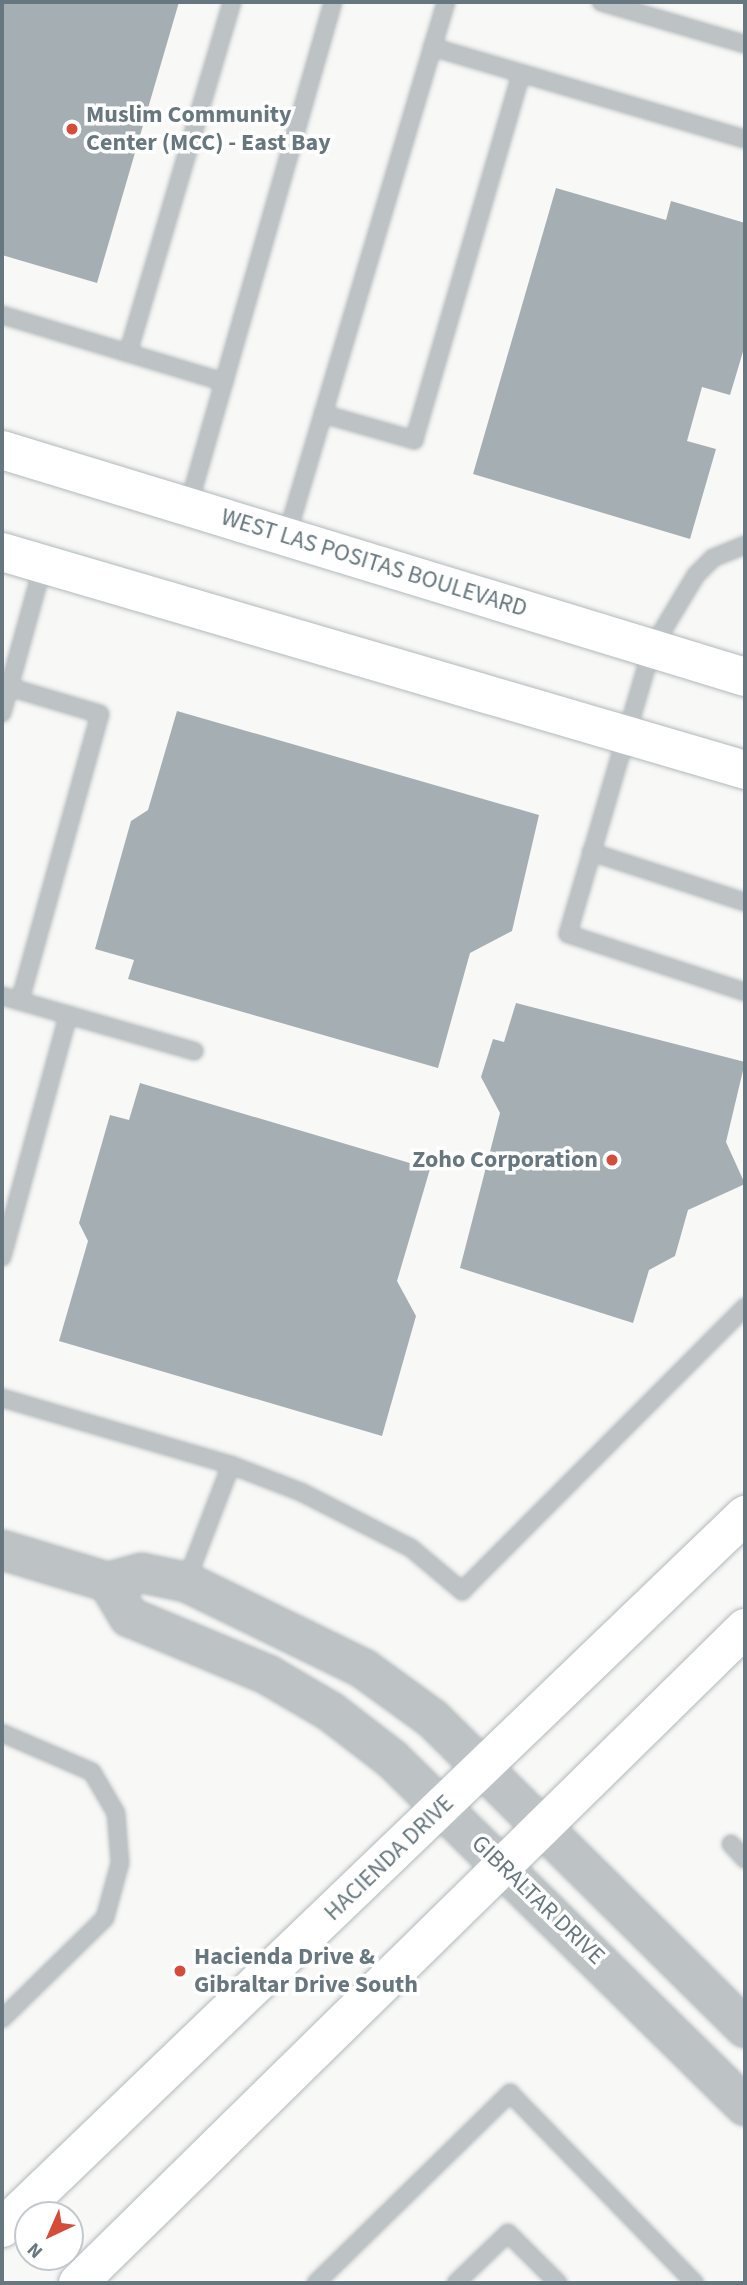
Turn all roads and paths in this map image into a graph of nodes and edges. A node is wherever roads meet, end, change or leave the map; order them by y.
1 (232, 2) edge
2 (333, 2) edge
3 (446, 2) edge
4 (601, 2) edge
5 (745, 44) edge
6 (432, 47) junction
7 (521, 74) junction
8 (745, 139) edge
9 (2, 315) edge
10 (128, 353) junction
11 (224, 383) junction
12 (323, 414) junction
13 (2, 450) edge
14 (188, 507) junction
15 (287, 536) junction
16 (745, 545) edge
17 (2, 552) edge
18 (43, 565) junction
19 (652, 648) junction
20 (745, 677) edge
21 (6, 686) edge
22 (2, 713) edge
23 (624, 735) junction
24 (745, 770) edge
25 (591, 852) junction
26 (745, 902) edge
27 (745, 992) edge
28 (2, 996) edge
29 (20, 1001) junction
30 (68, 1015) junction
31 (194, 1051) dead end
32 (2, 1257) edge
33 (745, 1307) edge
34 (2, 1398) edge
35 (231, 1465) junction
36 (745, 1515) edge
37 (2, 1550) edge
38 (108, 1582) junction
39 (186, 1582) junction
40 (745, 1628) edge
41 (2, 1733) edge
42 (484, 1768) junction
43 (443, 1807) junction
44 (545, 1826) junction
45 (731, 1844) dead end
46 (745, 1858) edge
47 (504, 1866) junction
48 (2, 2019) edge
49 (745, 2028) edge
50 (745, 2106) edge
51 (2, 2228) edge
52 (78, 2283) edge
53 (316, 2283) edge
54 (456, 2283) edge
55 (558, 2283) edge
56 (695, 2283) edge

1 - 10 lane
2 - 11 lane
3 - 6 lane
4 - 5 lane
6 - 7 lane
6 - 12 lane
7 - 8 lane
7 - 12 lane
9 - 10 lane
10 - 11 lane
11 - 14 lane
12 - 15 lane
13 - 14 main road, WEST LAS POSITAS BOULEVARD
14 - 15 main road, WEST LAS POSITAS BOULEVARD
15 - 19 main road, WEST LAS POSITAS BOULEVARD
16 - 19 lane
17 - 18 main road
18 - 21 lane
18 - 23 main road
19 - 20 main road, WEST LAS POSITAS BOULEVARD
19 - 23 lane
21 - 22 lane
21 - 29 lane
23 - 24 main road
23 - 25 lane
25 - 26 lane
25 - 27 lane
28 - 29 lane
29 - 30 lane
30 - 31 lane
30 - 32 lane
33 - 35 lane
34 - 35 lane
35 - 39 lane
36 - 42 main road, HACIENDA DRIVE
37 - 38 street
38 - 39 street
38 - 43 street, GIBRALTAR DRIVE
39 - 42 street
40 - 44 main road
41 - 48 lane
42 - 43 main road, HACIENDA DRIVE
42 - 44 street
43 - 47 street, GIBRALTAR DRIVE
43 - 51 main road, HACIENDA DRIVE
44 - 47 main road
44 - 49 street
45 - 46 lane
47 - 50 street, GIBRALTAR DRIVE
47 - 52 main road
53 - 56 lane
54 - 55 lane

